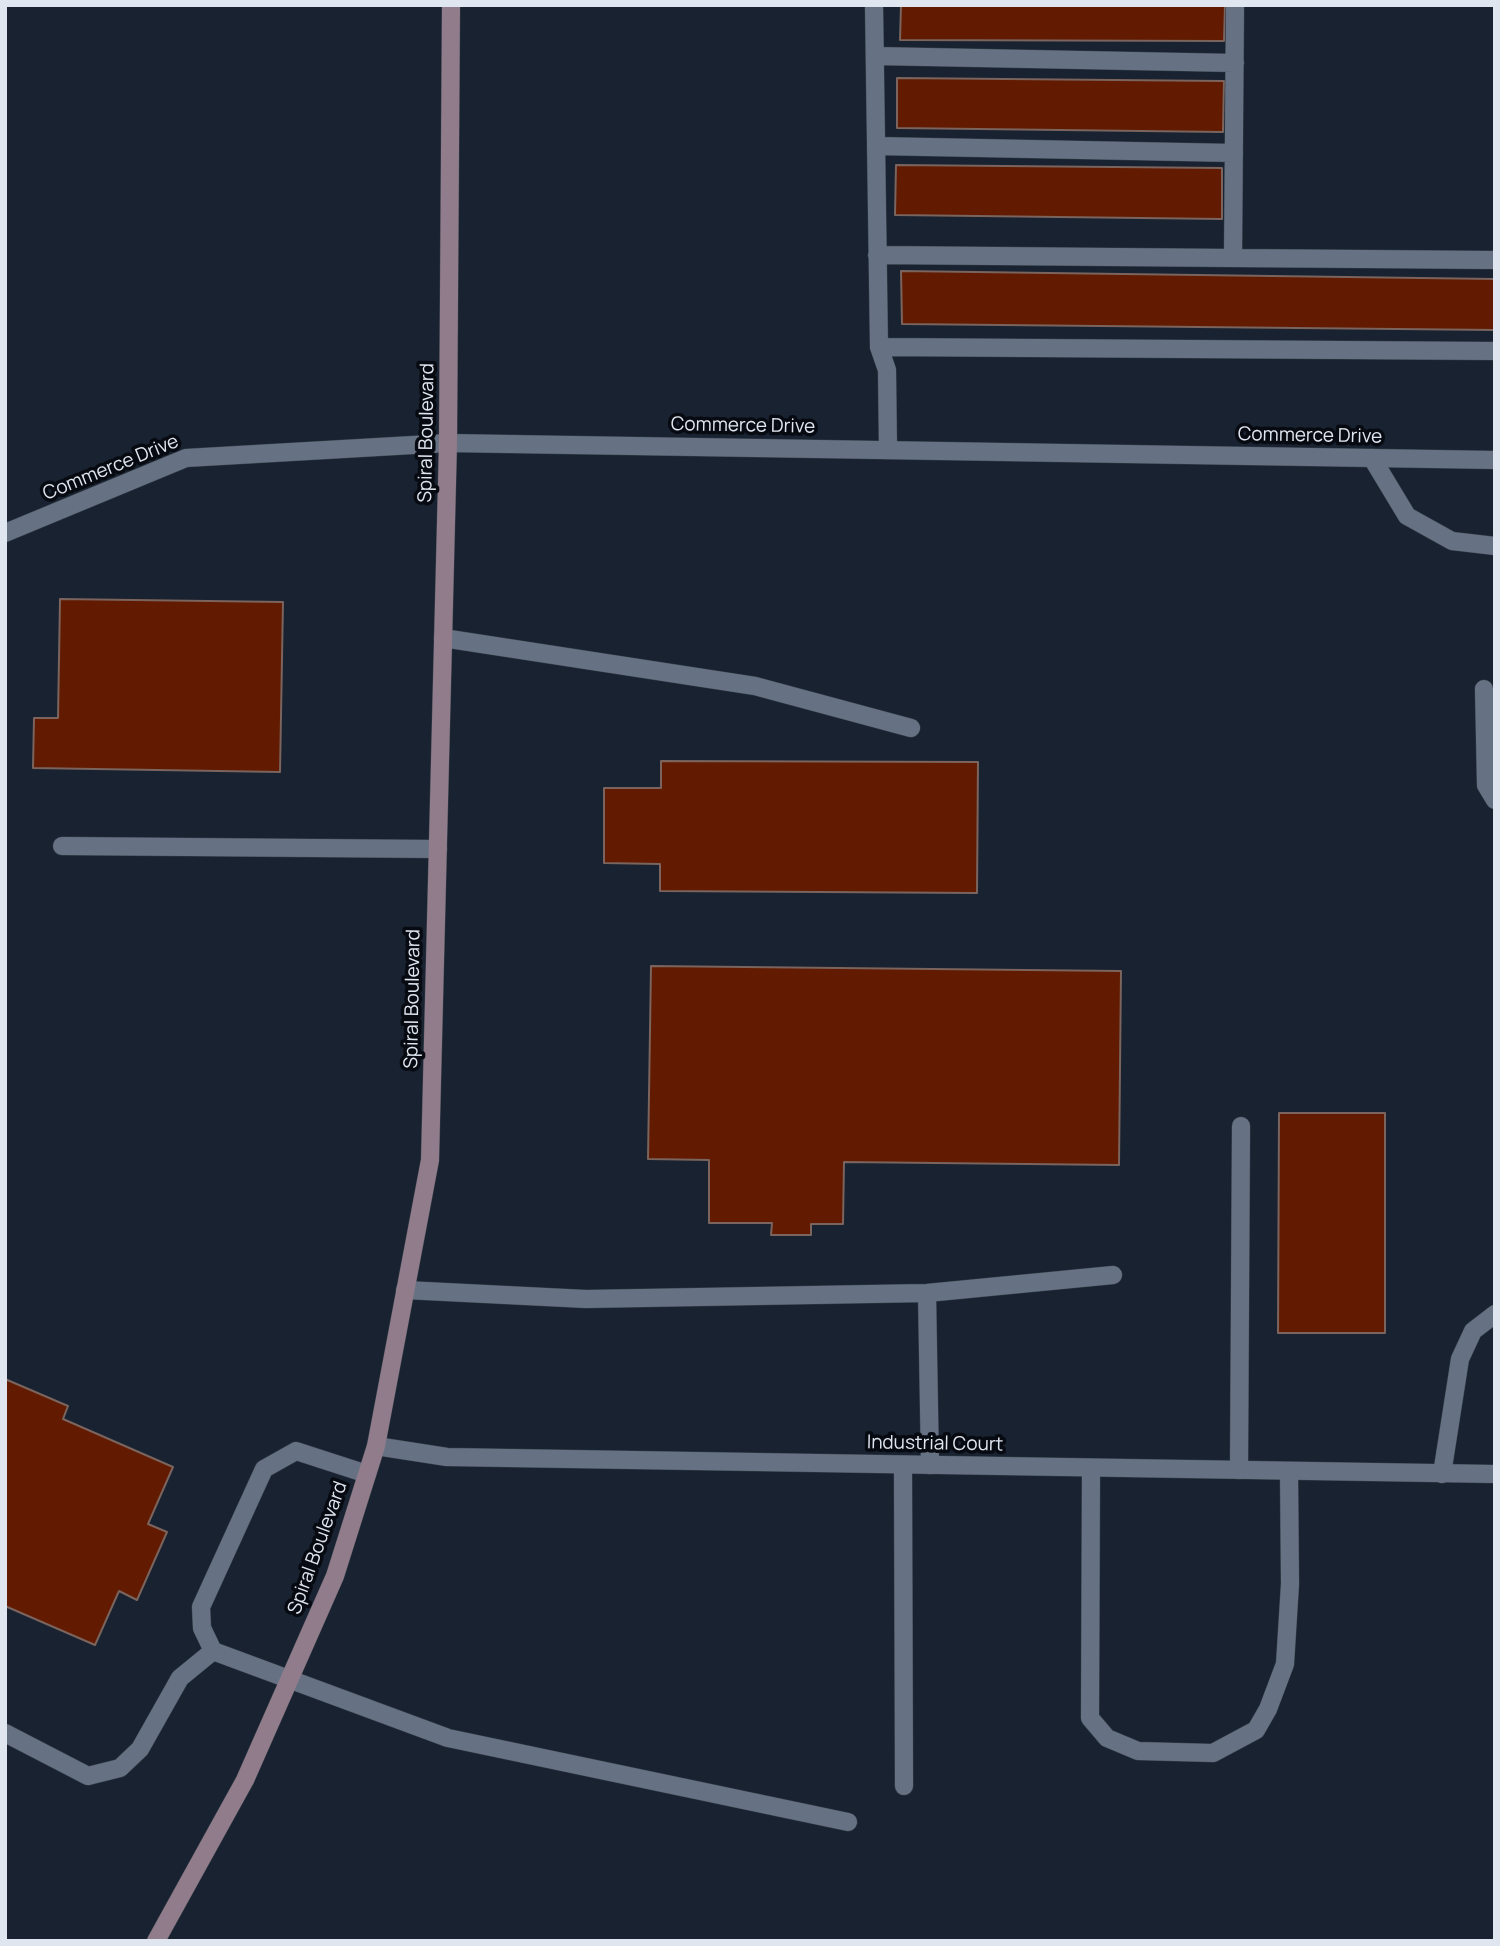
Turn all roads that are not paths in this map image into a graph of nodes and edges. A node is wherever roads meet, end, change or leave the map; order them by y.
1 (451, 5) edge
2 (874, 5) edge
3 (1235, 5) edge
4 (875, 56) junction
5 (1235, 63) junction
6 (876, 146) junction
7 (1234, 153) junction
8 (877, 255) junction
9 (1233, 258) junction
10 (1495, 260) edge
11 (879, 347) junction
12 (1495, 351) edge
13 (448, 443) junction
14 (888, 450) junction
15 (1372, 458) junction
16 (1495, 460) edge
17 (5, 533) edge
18 (1495, 546) edge
19 (443, 638) junction
20 (1484, 689) dead end
21 (911, 729) dead end
22 (1495, 800) edge
23 (62, 846) dead end
24 (438, 849) junction
25 (1241, 1126) dead end
26 (1113, 1275) dead end
27 (405, 1290) junction
28 (927, 1293) junction
29 (1495, 1314) edge
30 (376, 1446) junction
31 (903, 1465) junction
32 (930, 1465) junction
33 (1091, 1468) junction
34 (1239, 1470) junction
35 (1289, 1471) junction
36 (367, 1474) junction
37 (1443, 1474) junction
38 (1495, 1474) edge
39 (213, 1651) junction
40 (289, 1678) junction
41 (5, 1733) edge
42 (904, 1786) dead end
43 (848, 1822) dead end
44 (156, 1941) edge

1 - 13 street, Spiral Boulevard
2 - 4 street
3 - 5 street
4 - 5 street
4 - 6 street
5 - 7 street
6 - 7 street
6 - 8 street
7 - 9 street
8 - 9 street
8 - 11 street
9 - 10 street
11 - 12 street
11 - 14 street
13 - 14 street, Commerce Drive
13 - 17 street, Commerce Drive
13 - 19 street, Spiral Boulevard
14 - 15 street, Commerce Drive
15 - 16 street, Commerce Drive
15 - 18 street
19 - 21 street
19 - 24 street, Spiral Boulevard
20 - 22 street
23 - 24 street
24 - 27 street, Spiral Boulevard
25 - 34 street
26 - 28 street
27 - 28 street
27 - 30 street, Spiral Boulevard
28 - 32 street
29 - 37 street
30 - 31 street, Industrial Court
30 - 36 street, Spiral Boulevard
31 - 32 street, Industrial Court
31 - 42 street
32 - 33 street, Industrial Court
33 - 34 street, Industrial Court
33 - 35 street
34 - 35 street, Industrial Court
35 - 37 street, Industrial Court
36 - 39 street
36 - 40 street, Spiral Boulevard
37 - 38 street, Industrial Court
39 - 40 street
39 - 41 street
40 - 43 street
40 - 44 street, Spiral Boulevard

